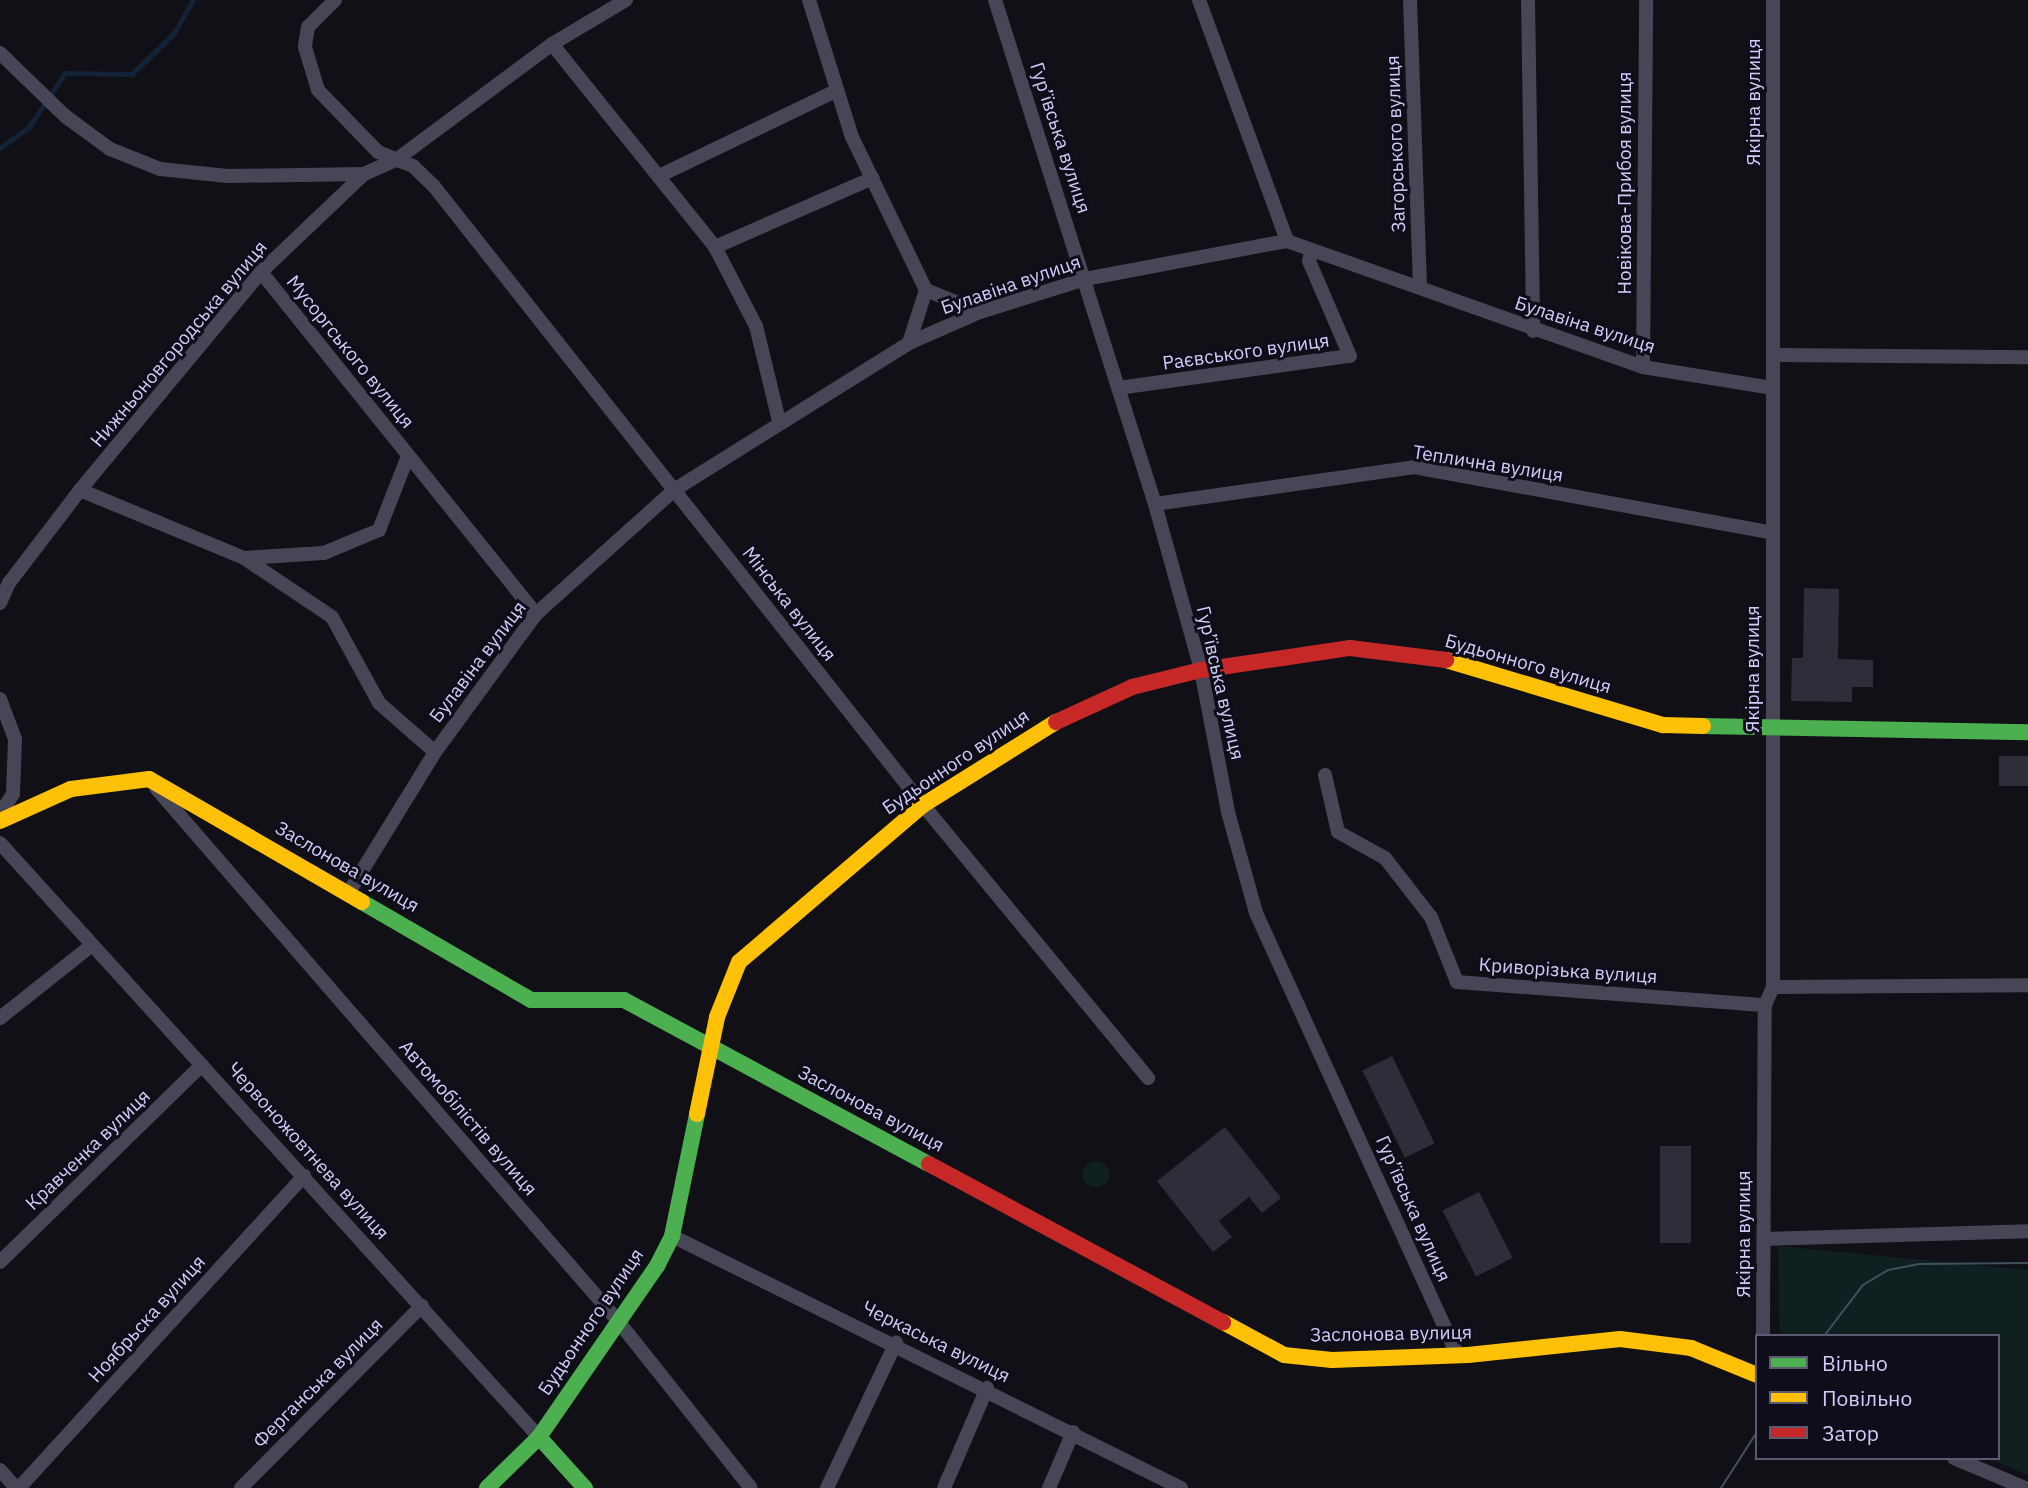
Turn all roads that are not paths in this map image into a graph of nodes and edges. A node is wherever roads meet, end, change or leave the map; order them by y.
1 (335, 0) edge
2 (626, 0) edge
3 (808, 0) edge
4 (995, 0) edge
5 (1199, 0) edge
6 (1410, 0) edge
7 (1528, 0) edge
8 (1646, 0) edge
9 (1773, 0) edge
10 (552, 44) junction
11 (0, 53) edge
12 (836, 91) junction
13 (396, 160) junction
14 (364, 174) junction
15 (659, 176) junction
16 (873, 178) junction
17 (1287, 241) junction
18 (715, 247) junction
19 (1311, 252) junction
20 (261, 272) junction
21 (1084, 279) junction
22 (1420, 286) junction
23 (926, 290) junction
24 (980, 312) junction
25 (1533, 331) junction
26 (909, 343) junction
27 (1774, 355) junction
28 (2028, 357) edge
29 (1643, 367) junction
30 (1118, 388) junction
31 (1773, 388) junction
32 (779, 421) junction
33 (408, 456) junction
34 (80, 490) junction
35 (674, 490) junction
36 (1155, 504) junction
37 (1772, 533) junction
38 (244, 558) junction
39 (0, 603) edge
40 (536, 614) junction
41 (1201, 670) junction
42 (0, 699) edge
43 (1772, 730) junction
44 (2028, 732) edge
45 (435, 752) junction
46 (1325, 775) dead end
47 (149, 779) junction
48 (923, 805) junction
49 (0, 814) edge
50 (0, 821) edge
51 (0, 843) edge
52 (349, 892) junction
53 (92, 945) junction
54 (2028, 985) edge
55 (1773, 987) junction
56 (1765, 1006) junction
57 (0, 1018) edge
58 (709, 1047) junction
59 (202, 1065) junction
60 (1148, 1078) dead end
61 (304, 1176) junction
62 (2028, 1231) edge
63 (671, 1236) junction
64 (1764, 1239) junction
65 (0, 1262) edge
66 (422, 1306) junction
67 (618, 1321) junction
68 (1763, 1334) edge
69 (896, 1343) junction
70 (1457, 1355) junction
71 (1755, 1374) edge
72 (987, 1388) junction
73 (1073, 1432) junction
74 (539, 1437) junction
75 (1959, 1460) edge
76 (0, 1470) edge
77 (17, 1488) edge
78 (241, 1488) edge
79 (487, 1488) edge
80 (585, 1488) edge
81 (751, 1488) edge
82 (827, 1488) edge
83 (944, 1488) edge
84 (1049, 1488) edge
85 (1181, 1488) edge
86 (2025, 1488) edge

1 - 13 street, Мінська вулиця
2 - 10 street, Нижньоновгородська вулиця
3 - 12 street
4 - 21 street, Гур’ївська вулиця
5 - 17 street
6 - 22 street, Загорського вулиця
7 - 25 street
8 - 29 street, Новікова-Прибоя вулиця
9 - 27 street, Якірна вулиця
10 - 13 street, Нижньоновгородська вулиця
10 - 15 street
11 - 14 street
12 - 15 street
12 - 16 street
13 - 14 street, Нижньоновгородська вулиця
13 - 35 street, Мінська вулиця
14 - 20 street, Нижньоновгородська вулиця
15 - 18 street
16 - 18 street
16 - 23 street
17 - 19 street, Булавіна вулиця
17 - 21 street, Булавіна вулиця
18 - 32 street
19 - 22 street, Булавіна вулиця
19 - 30 street, Раєвського вулиця
20 - 33 street, Мусоргського вулиця
20 - 34 street, Нижньоновгородська вулиця
21 - 24 street, Булавіна вулиця
21 - 30 street, Гур’ївська вулиця
22 - 25 street, Булавіна вулиця
23 - 24 street
23 - 26 street
24 - 26 street, Булавіна вулиця
25 - 29 street, Булавіна вулиця
26 - 32 street, Булавіна вулиця
27 - 28 street
27 - 31 street, Якірна вулиця
29 - 31 street, Булавіна вулиця
30 - 36 street, Гур’ївська вулиця
31 - 37 street, Якірна вулиця
32 - 35 street, Булавіна вулиця
33 - 38 street, Мусоргського вулиця
33 - 40 street, Мусоргського вулиця
34 - 38 street, Мусоргського вулиця
34 - 39 street, Нижньоновгородська вулиця
35 - 40 street, Булавіна вулиця
35 - 48 street, Мінська вулиця
36 - 37 street, Теплична вулиця
36 - 41 street, Гур’ївська вулиця
37 - 43 street, Якірна вулиця
38 - 45 street, Мусоргського вулиця
40 - 45 street, Булавіна вулиця
41 - 43 main road, Будьонного вулиця
41 - 48 main road, Будьонного вулиця
41 - 70 street, Гур’ївська вулиця
42 - 49 street
43 - 44 main road, Будьонного вулиця
43 - 55 street, Якірна вулиця
45 - 52 street, Булавіна вулиця
46 - 56 street, Криворізька вулиця
47 - 50 main road
47 - 52 main road, Заслонова вулиця
47 - 67 street, Автомобілістів вулиця
48 - 58 main road, Будьонного вулиця
48 - 60 street, Мінська вулиця
51 - 53 street, Червоножовтнева вулиця
52 - 58 main road, Заслонова вулиця
53 - 57 street
53 - 59 street, Червоножовтнева вулиця
54 - 55 street
55 - 56 street, Якірна вулиця
56 - 64 street, Якірна вулиця
58 - 63 main road, Будьонного вулиця
58 - 70 main road, Заслонова вулиця
59 - 61 street, Червоножовтнева вулиця
59 - 65 street, Кравченка вулиця
61 - 66 street, Червоножовтнева вулиця
61 - 77 street, Ноябрьска вулиця
62 - 64 street
63 - 67 main road, Будьонного вулиця
63 - 69 street, Черкаська вулиця
64 - 68 street, Якірна вулиця
66 - 74 street, Червоножовтнева вулиця
66 - 78 street, Ферганська вулиця
67 - 74 main road, Будьонного вулиця
67 - 81 street, Автомобілістів вулиця
69 - 72 street, Черкаська вулиця
69 - 82 street
70 - 71 main road, Заслонова вулиця
72 - 73 street, Черкаська вулиця
72 - 83 street
73 - 84 street
73 - 85 street, Черкаська вулиця
74 - 79 main road, Будьонного вулиця
74 - 80 main road, Червоножовтнева вулиця
75 - 86 street
76 - 77 street

